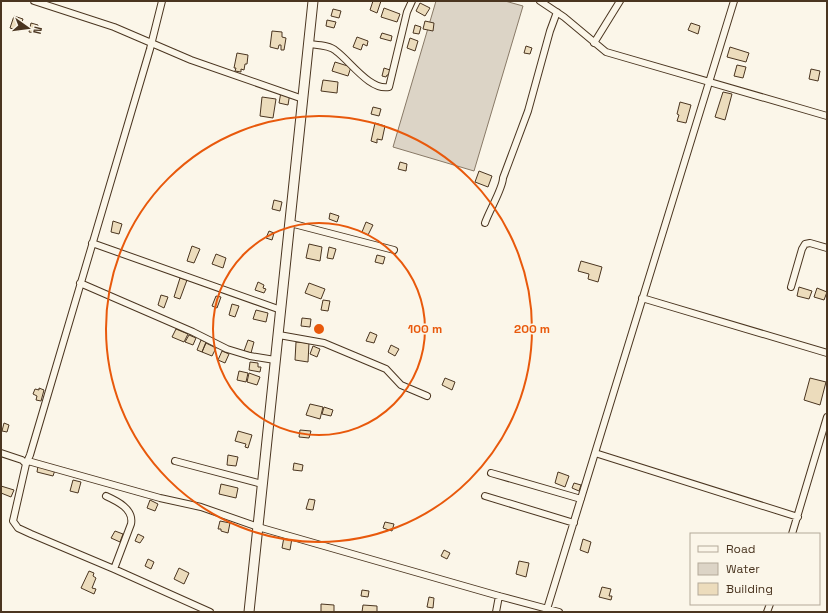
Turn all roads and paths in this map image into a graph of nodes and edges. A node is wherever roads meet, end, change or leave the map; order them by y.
1 (34, 1) edge
2 (162, 1) edge
3 (313, 1) edge
4 (412, 1) edge
5 (540, 1) edge
6 (620, 1) edge
7 (734, 1) edge
8 (557, 12) junction
9 (594, 43) junction
10 (309, 44) junction
11 (156, 45) junction
12 (709, 79) junction
13 (303, 99) junction
14 (827, 116) edge
15 (290, 223) junction
16 (485, 223) dead end
17 (97, 245) junction
18 (827, 248) edge
19 (394, 250) dead end
20 (85, 285) junction
21 (791, 287) dead end
22 (642, 298) junction
23 (281, 310) junction
24 (279, 335) junction
25 (827, 353) edge
26 (275, 360) junction
27 (427, 396) dead end
28 (827, 417) edge
29 (1, 453) edge
30 (595, 453) junction
31 (28, 460) junction
32 (176, 461) dead end
33 (491, 473) dead end
34 (262, 484) junction
35 (106, 496) dead end
36 (486, 496) dead end
37 (581, 499) junction
38 (798, 517) junction
39 (574, 522) junction
40 (258, 527) junction
41 (792, 533) edge
42 (114, 569) junction
43 (499, 596) junction
44 (547, 609) junction
45 (210, 612) edge
46 (249, 612) edge
47 (496, 612) edge
48 (559, 612) edge

1 - 11 street
2 - 11 street
3 - 10 street
4 - 10 street
5 - 8 street
6 - 9 street
7 - 12 street
8 - 9 street
8 - 16 street
9 - 12 street
10 - 13 street
11 - 13 street
11 - 17 street
12 - 14 street
12 - 22 street
13 - 15 street
15 - 19 street
15 - 23 street
17 - 20 street
17 - 23 street
18 - 21 street
20 - 26 street
20 - 31 street
22 - 25 street
22 - 30 street
23 - 24 street
24 - 26 street
24 - 27 street
26 - 34 street
28 - 38 street
29 - 31 street
30 - 37 street
30 - 38 street
31 - 40 street
31 - 42 street
32 - 34 street
33 - 37 street
34 - 40 street
35 - 42 street
36 - 39 street
37 - 39 street
38 - 41 street
39 - 44 street
40 - 43 street
40 - 46 street
42 - 45 street
43 - 44 street
43 - 47 street
44 - 48 street

